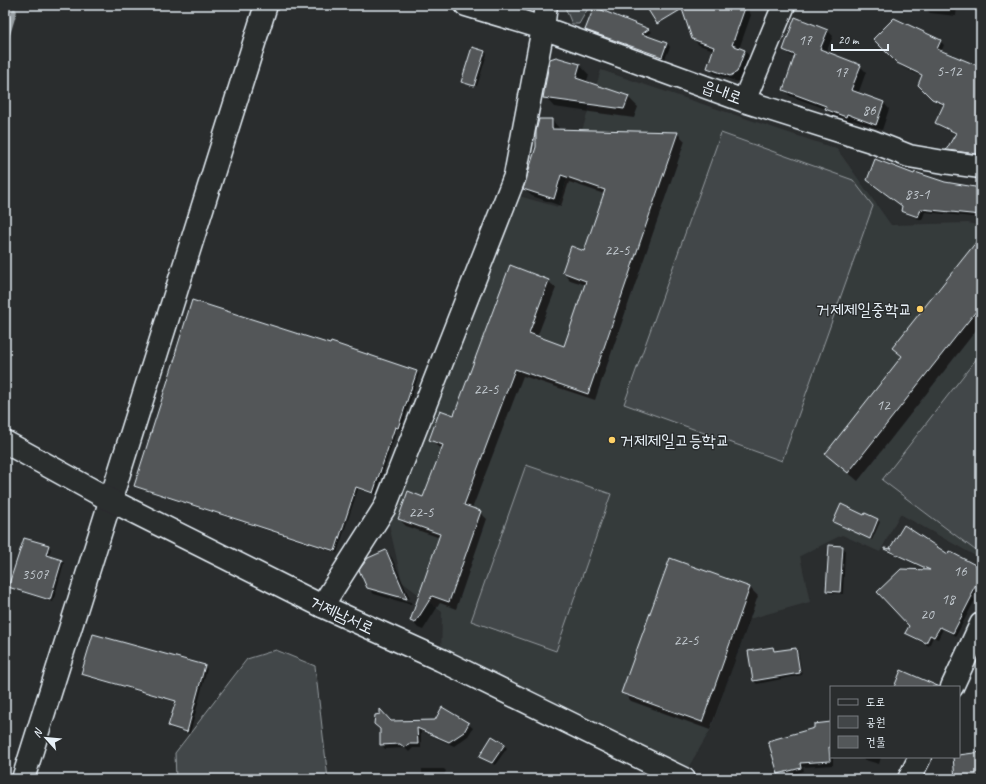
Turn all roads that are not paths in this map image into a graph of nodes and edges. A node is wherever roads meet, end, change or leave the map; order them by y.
1 (266, 5) edge
2 (466, 5) edge
3 (546, 5) edge
4 (765, 5) edge
5 (781, 14) edge
6 (543, 28) junction
7 (744, 101) junction
8 (981, 167) edge
9 (5, 442) edge
10 (112, 500) junction
11 (322, 606) junction
12 (981, 624) edge
13 (952, 686) edge
14 (920, 758) edge
15 (23, 779) edge
16 (682, 779) edge
17 (909, 779) edge

1 - 10 street
2 - 6 street, 읍내로
3 - 6 street
4 - 5 street
5 - 7 street
6 - 7 street, 읍내로
6 - 11 street
7 - 8 street, 읍내로
9 - 10 street, 거제남서로
10 - 11 street, 거제남서로
10 - 15 street
11 - 16 street, 거제남서로
12 - 13 street
14 - 17 street

